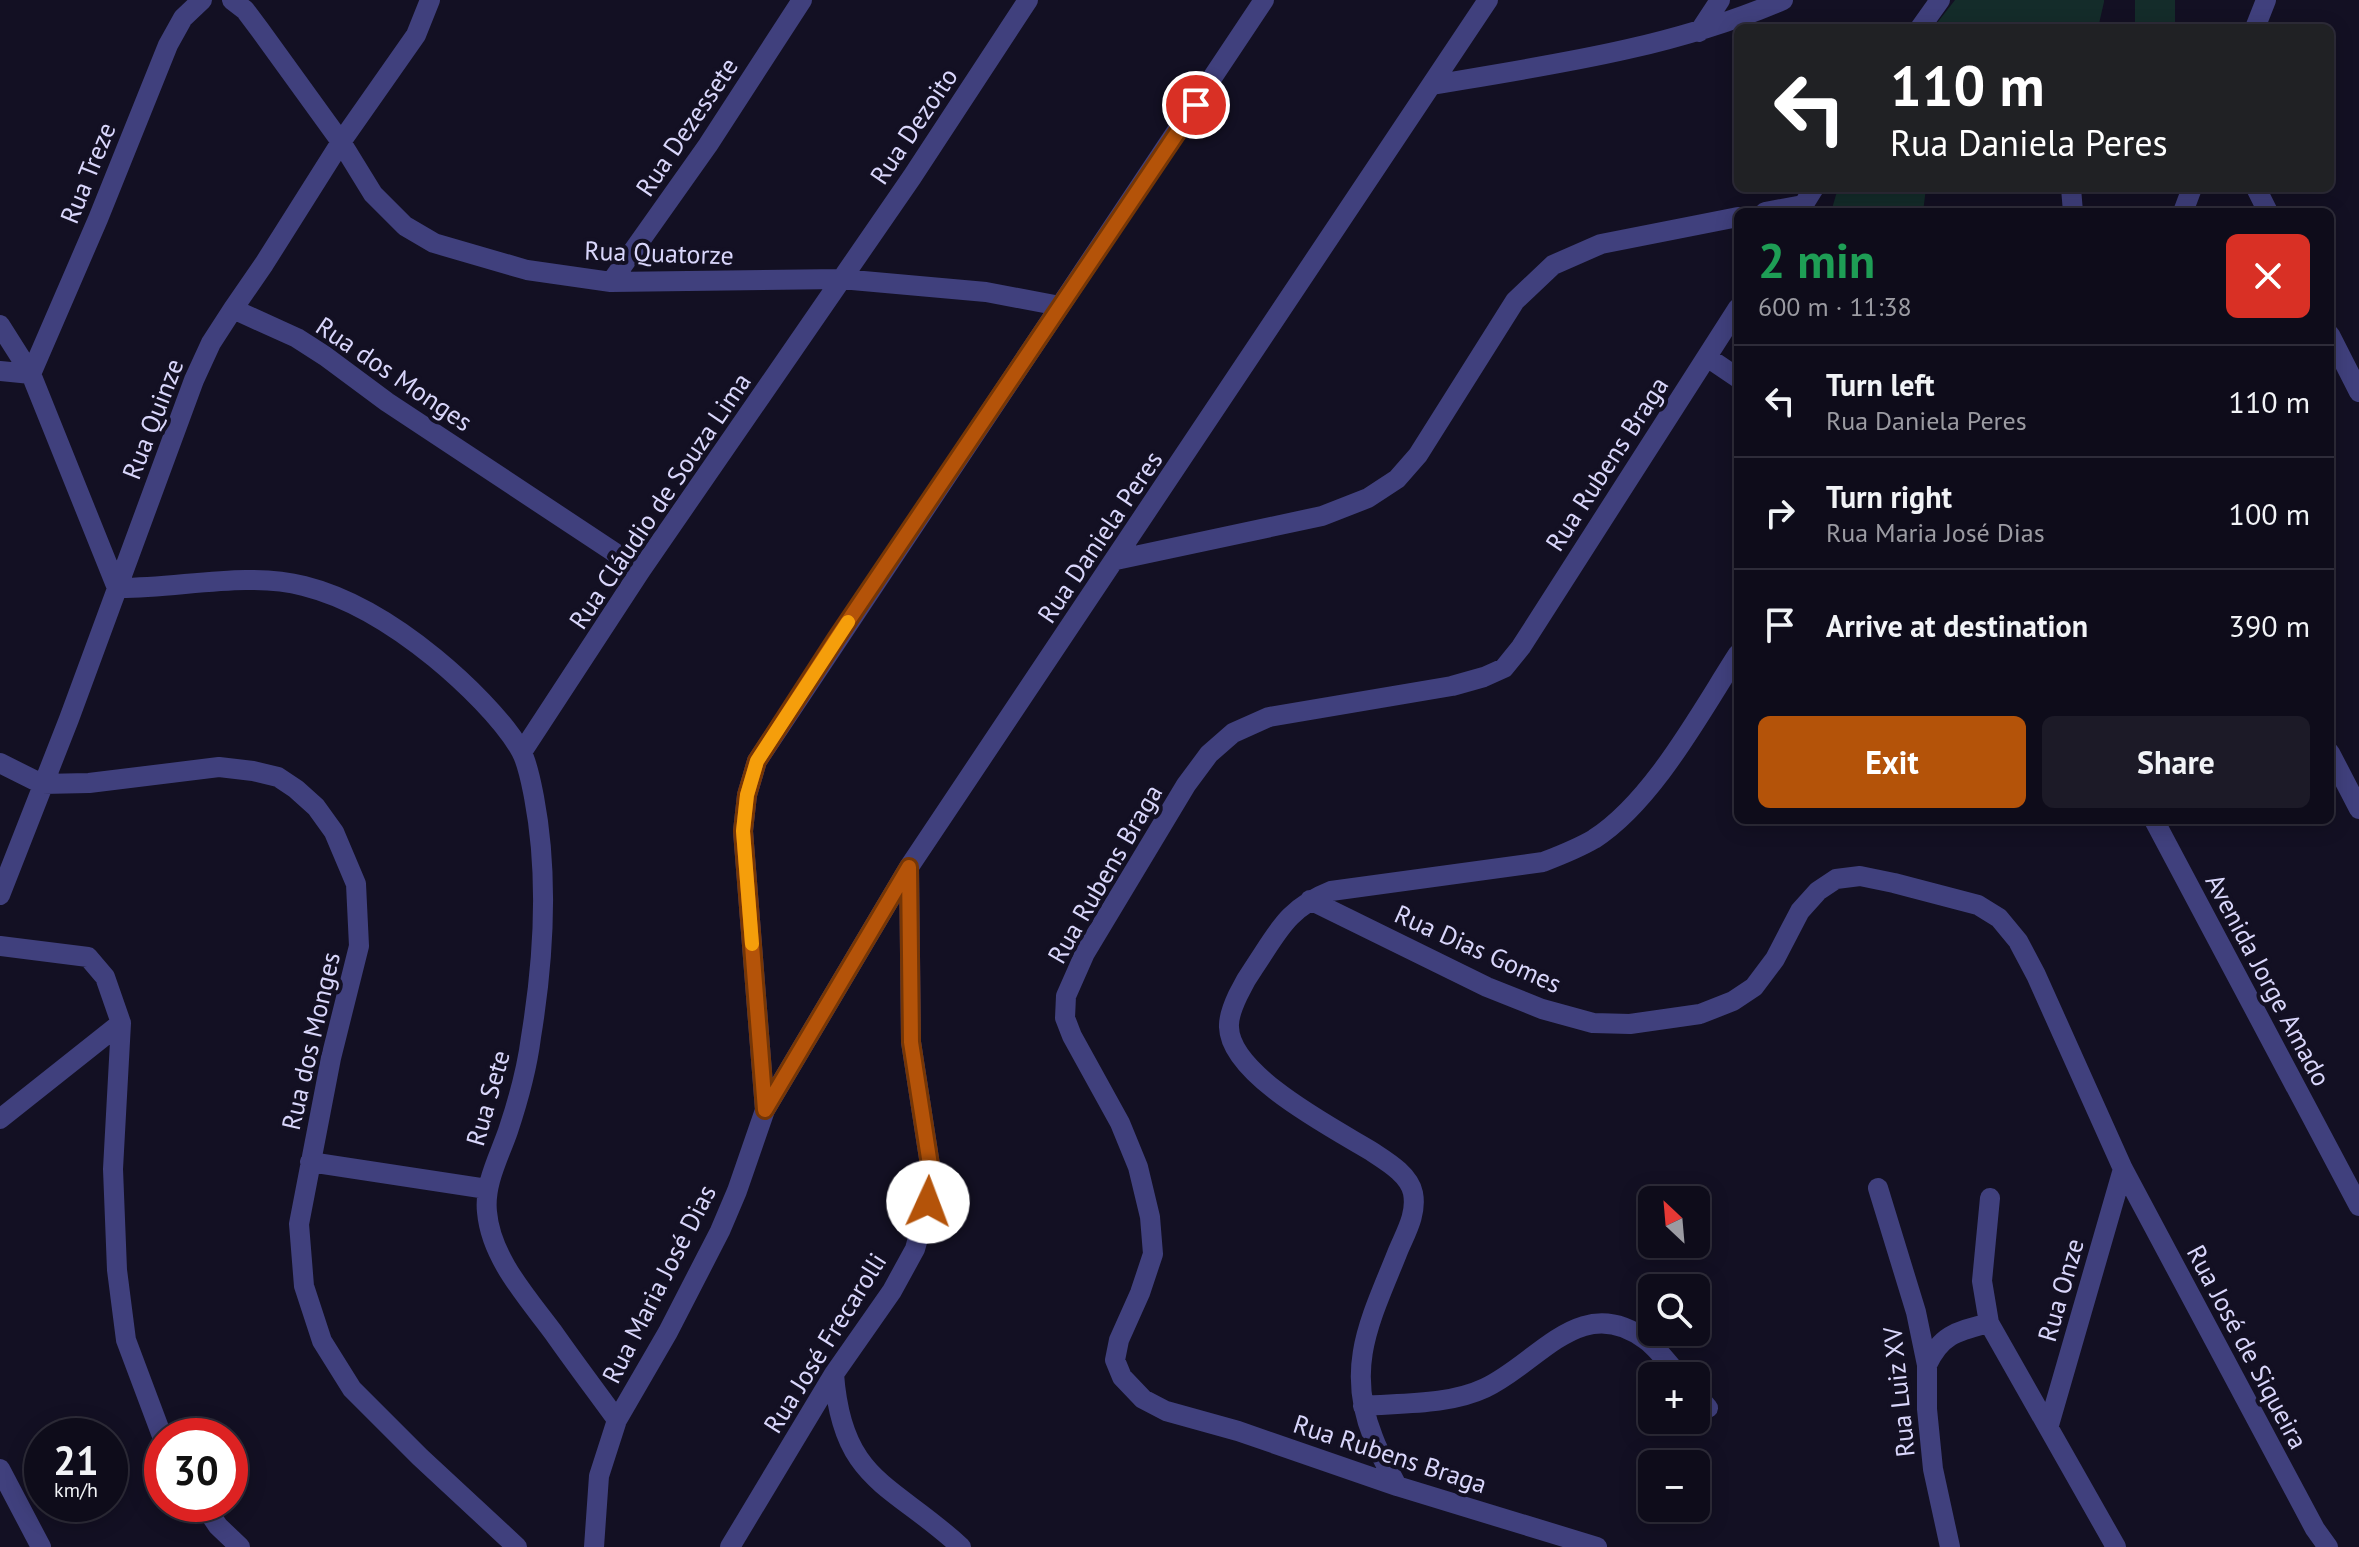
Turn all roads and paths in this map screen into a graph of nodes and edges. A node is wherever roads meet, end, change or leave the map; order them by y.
1 (202, 0) edge
2 (232, 0) edge
3 (430, 0) edge
4 (802, 0) edge
5 (1028, 0) edge
6 (1264, 0) edge
7 (1488, 0) edge
8 (1720, 0) edge
9 (1783, 0) edge
10 (1940, 0) edge
11 (2266, 0) edge
12 (1923, 24) edge
13 (2257, 24) edge
14 (1699, 32) junction
15 (1432, 85) junction
16 (341, 142) junction
17 (1805, 202) edge
18 (1781, 208) edge
19 (1734, 218) edge
20 (841, 279) junction
21 (611, 282) junction
22 (1060, 306) junction
23 (233, 309) junction
24 (1734, 314) edge
25 (0, 325) edge
26 (2334, 343) edge
27 (1707, 357) junction
28 (0, 371) edge
29 (31, 374) junction
30 (1734, 375) edge
31 (2359, 392) edge
32 (1116, 560) junction
33 (641, 570) junction
34 (117, 588) junction
35 (1734, 660) edge
36 (522, 752) junction
37 (2334, 761) edge
38 (0, 763) edge
39 (42, 784) junction
40 (2359, 809) edge
41 (2156, 824) edge
42 (909, 867) junction
43 (0, 895) edge
44 (1310, 900) junction
45 (0, 946) edge
46 (121, 1023) junction
47 (765, 1110) junction
48 (0, 1119) edge
49 (310, 1162) junction
50 (2123, 1169) junction
51 (1878, 1188) dead end
52 (487, 1189) junction
53 (1990, 1198) dead end
54 (2359, 1206) edge
55 (1989, 1323) junction
56 (1666, 1362) edge
57 (1927, 1365) junction
58 (834, 1374) junction
59 (1363, 1406) junction
60 (155, 1418) edge
61 (617, 1420) junction
62 (2049, 1425) junction
63 (0, 1469) edge
64 (1397, 1486) junction
65 (215, 1522) edge
66 (41, 1547) edge
67 (240, 1547) edge
68 (517, 1547) edge
69 (594, 1547) edge
70 (730, 1547) edge
71 (961, 1547) edge
72 (1597, 1547) edge
73 (1950, 1547) edge
74 (2116, 1547) edge
75 (2328, 1547) edge

1 - 29 street, Rua Treze
2 - 16 street, Rua Quatorze
3 - 16 street, Rua Quinze
4 - 21 street, Rua Dezessete
5 - 20 street, Rua Dezoito
6 - 22 street, Rua Maria José Dias
7 - 15 street, Rua Daniela Peres
8 - 14 street
9 - 14 street
10 - 12 street
11 - 13 street
14 - 15 street
15 - 32 street, Rua Daniela Peres
16 - 21 street, Rua Quatorze
16 - 23 street, Rua Quinze
17 - 18 street
19 - 32 street
20 - 21 street, Rua Quatorze
20 - 22 street, Rua Quatorze
20 - 33 street, Rua Cláudio de Souza Lima
22 - 47 street, Rua Maria José Dias
23 - 33 street, Rua dos Monges
23 - 34 street, Rua Quinze
24 - 27 street, Rua Rubens Braga
25 - 29 street
26 - 31 street
27 - 30 street
27 - 64 street, Rua Rubens Braga
28 - 29 street
29 - 34 street
32 - 42 street, Rua Daniela Peres
33 - 36 street, Rua Cláudio de Souza Lima
34 - 36 street
34 - 39 street, Rua Quinze
35 - 44 street
36 - 52 street, Rua Sete
37 - 40 street
38 - 39 street, Rua dos Monges
39 - 43 street, Rua Quinze
39 - 49 street, Rua dos Monges
41 - 54 street, Avenida Jorge Amado
42 - 47 street, Rua Daniela Peres
42 - 58 street, Rua José Frecarolli
44 - 50 street, Rua Dias Gomes
44 - 59 street
45 - 46 street
46 - 48 street
46 - 60 street
47 - 61 street, Rua Maria José Dias
49 - 52 street
49 - 68 street, Rua dos Monges
50 - 62 street, Rua Onze
50 - 75 street, Rua José de Siqueira
51 - 57 street, Rua Luiz XV
52 - 61 street, Rua Sete
53 - 55 street
55 - 57 street
55 - 62 street
56 - 59 street
57 - 73 street, Rua Luiz XV
58 - 70 street, Rua José Frecarolli
58 - 71 street
59 - 64 street
61 - 69 street, Rua Maria José Dias
62 - 74 street
63 - 66 street
64 - 72 street, Rua Rubens Braga
65 - 67 street

